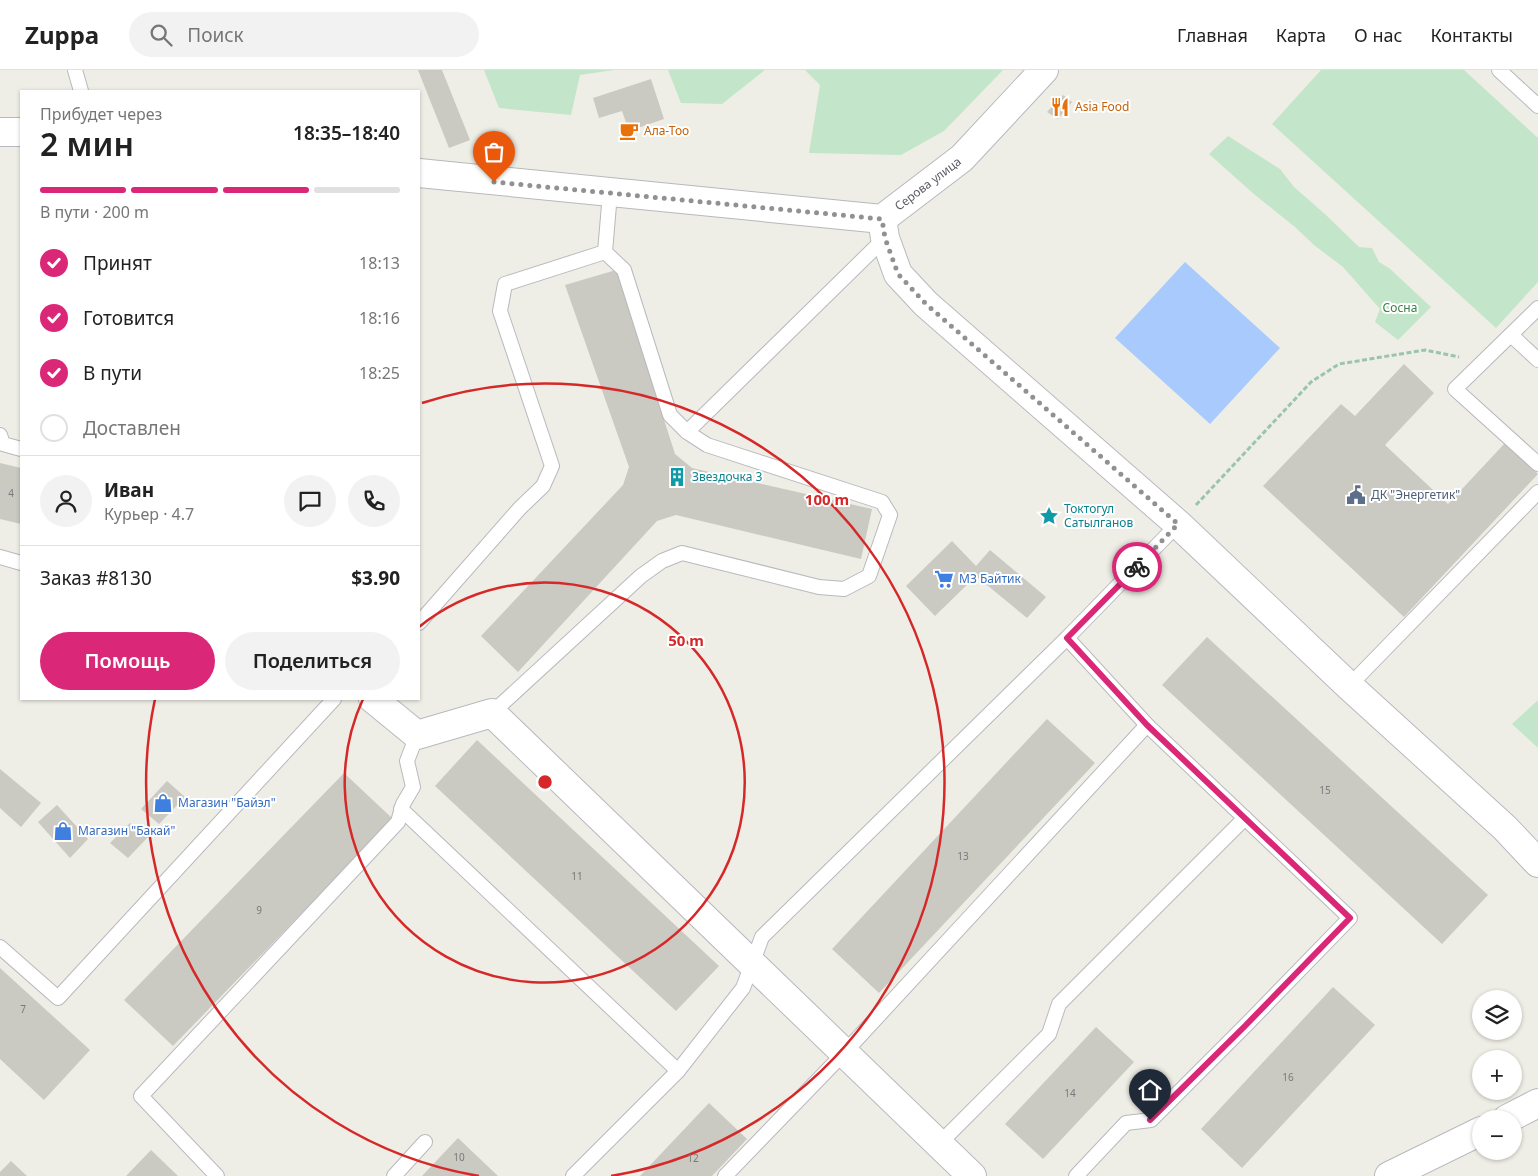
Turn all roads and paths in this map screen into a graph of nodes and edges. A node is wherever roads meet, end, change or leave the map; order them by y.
1 (74, 70) edge
2 (1044, 70) edge
3 (1499, 70) edge
4 (81, 90) edge
5 (1538, 106) edge
6 (0, 132) edge
7 (20, 132) edge
8 (420, 174) edge
9 (610, 193) junction
10 (883, 228) junction
11 (605, 252) junction
12 (1538, 308) edge
13 (1511, 335) junction
14 (1464, 358) dead end
15 (1538, 360) edge
16 (687, 432) junction
17 (0, 435) edge
18 (20, 450) edge
19 (1538, 464) edge
20 (1538, 492) edge
21 (1178, 524) junction
22 (0, 557) edge
23 (20, 563) edge
24 (420, 621) edge
25 (1067, 638) junction
26 (1349, 686) junction
27 (333, 700) edge
28 (374, 700) edge
29 (492, 713) junction
30 (1147, 725) junction
31 (417, 735) junction
32 (401, 809) junction
33 (1245, 818) junction
34 (1538, 863) edge
35 (0, 947) edge
36 (752, 963) junction
37 (845, 1052) junction
38 (678, 1071) junction
39 (1538, 1103) edge
40 (1522, 1111) edge
41 (1472, 1135) edge
42 (425, 1142) dead end
43 (940, 1143) junction
44 (218, 1176) edge
45 (394, 1176) edge
46 (573, 1176) edge
47 (725, 1176) edge
48 (972, 1176) edge
49 (1076, 1176) edge
50 (1389, 1176) edge

1 - 4 lane
2 - 10 street, Серова улица
3 - 5 lane
6 - 7 street
8 - 9 street, Серова улица
9 - 10 street, Серова улица
9 - 11 lane
10 - 16 lane
10 - 21 street
11 - 16 lane
11 - 24 lane
12 - 13 lane
13 - 15 lane
13 - 19 lane
14 - 21 path
16 - 29 lane
17 - 18 lane
20 - 26 lane
21 - 25 lane
21 - 26 street
22 - 23 lane
25 - 30 lane
25 - 36 lane
26 - 34 street
27 - 35 lane
28 - 31 street
29 - 31 street
29 - 36 street
30 - 33 lane
30 - 37 lane
31 - 32 lane
32 - 38 lane
32 - 44 lane
33 - 43 lane
33 - 49 lane
36 - 37 street
36 - 38 lane
37 - 43 street
37 - 47 lane
38 - 46 lane
39 - 40 street
41 - 50 street
42 - 45 lane
43 - 48 street

